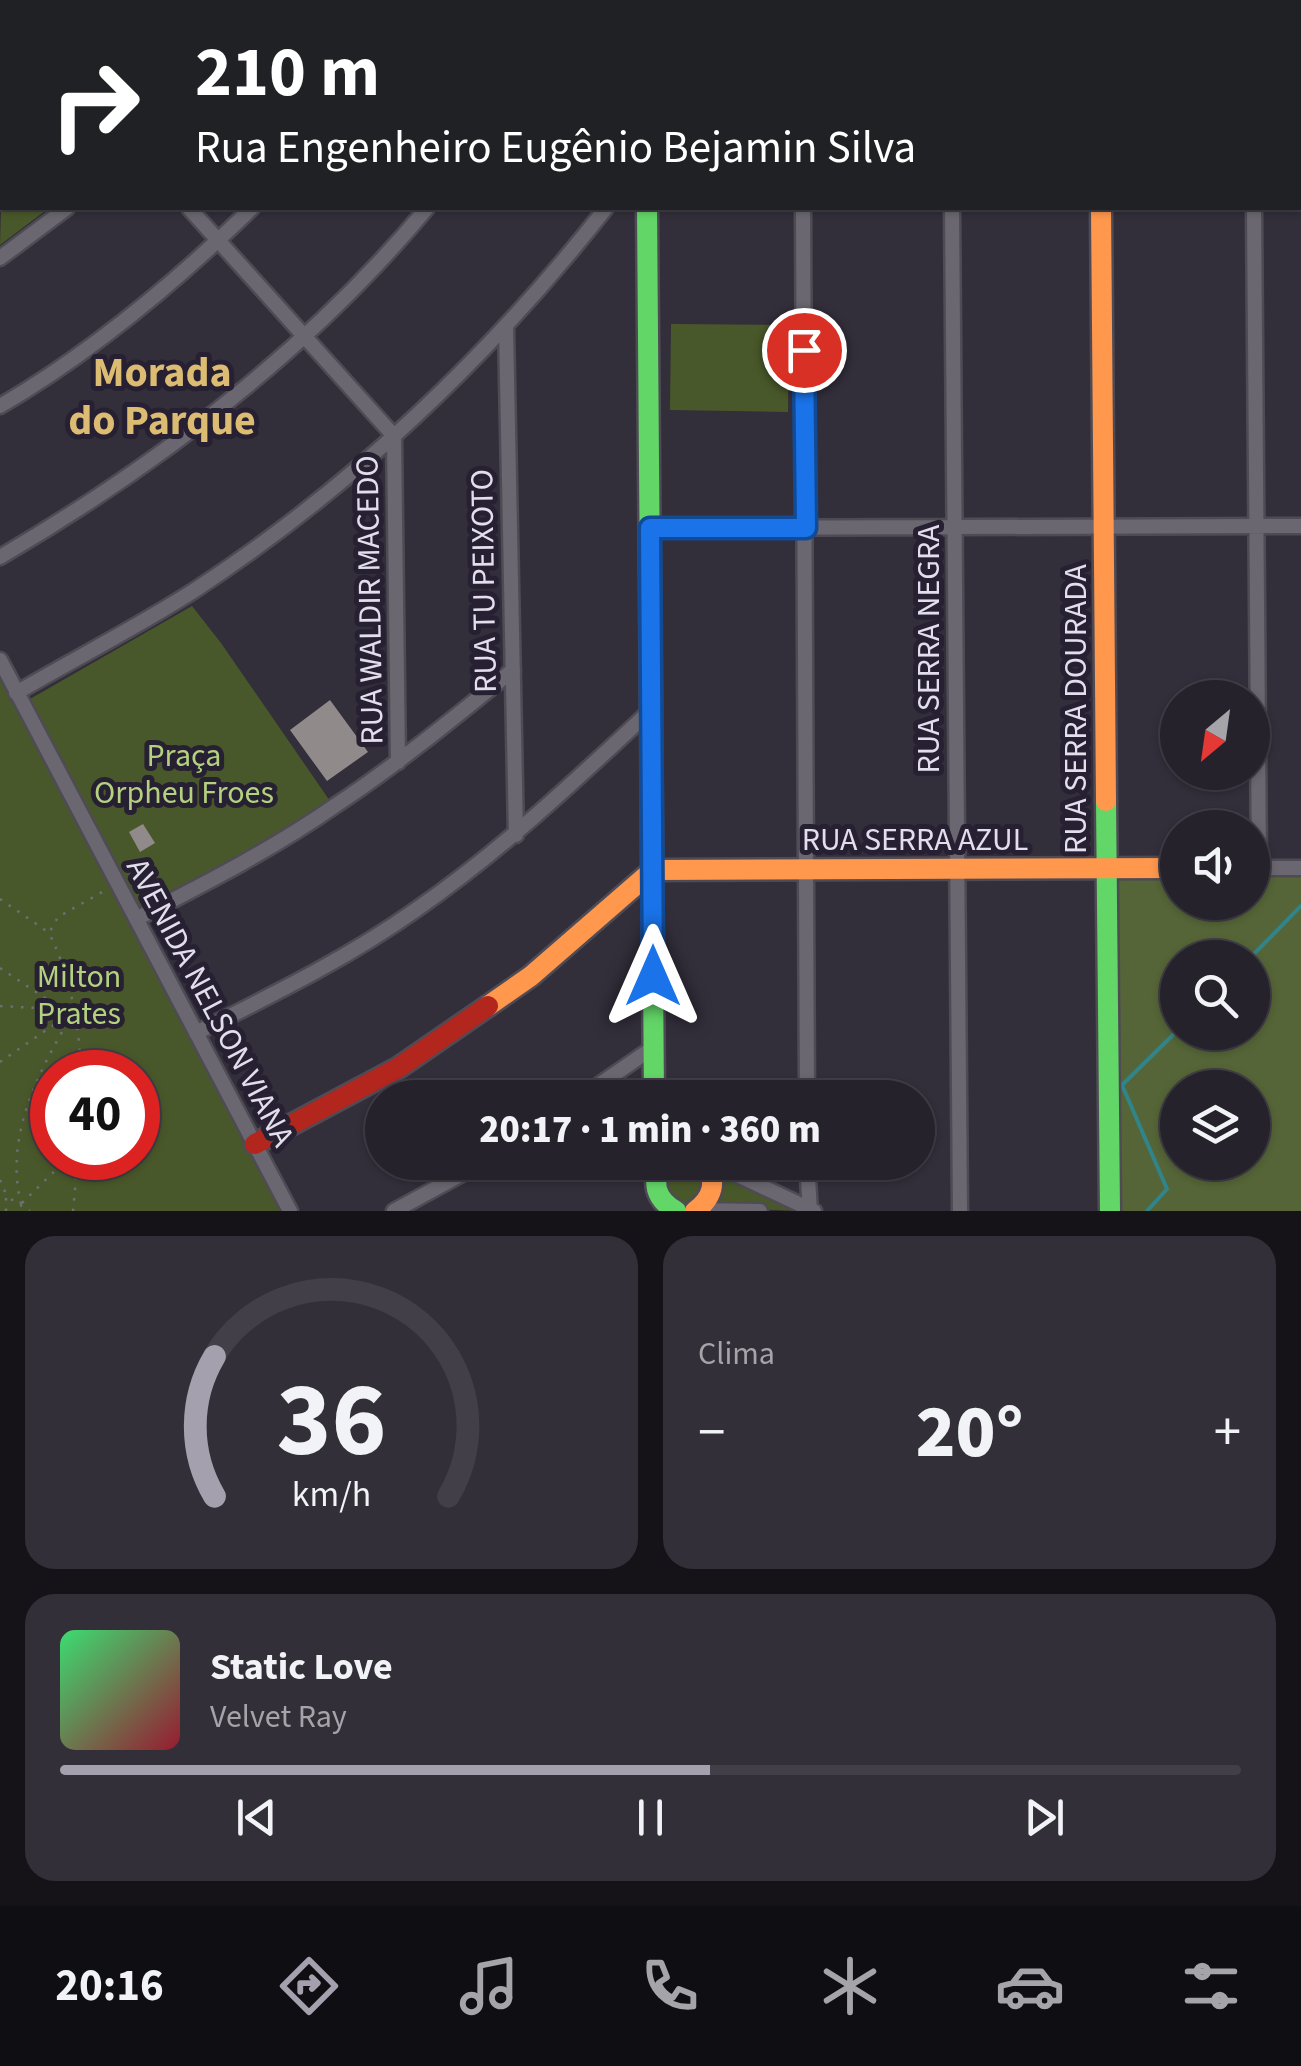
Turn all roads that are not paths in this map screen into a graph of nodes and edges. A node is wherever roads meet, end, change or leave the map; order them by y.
1 (64, 210) edge
2 (191, 210) edge
3 (250, 210) edge
4 (425, 210) edge
5 (604, 210) edge
6 (648, 210) edge
7 (803, 210) edge
8 (952, 210) edge
9 (1101, 210) edge
10 (1254, 210) edge
11 (218, 241) junction
12 (0, 258) edge
13 (506, 326) junction
14 (304, 336) junction
15 (0, 406) edge
16 (394, 436) junction
17 (1256, 526) junction
18 (1301, 526) edge
19 (954, 527) junction
20 (1104, 527) junction
21 (650, 528) junction
22 (806, 528) junction
23 (0, 557) edge
24 (0, 660) edge
25 (513, 670) junction
26 (16, 692) junction
27 (651, 710) junction
28 (398, 762) junction
29 (1256, 810) edge
30 (516, 835) junction
31 (1160, 868) edge
32 (1270, 868) edge
33 (1301, 868) edge
34 (957, 869) junction
35 (1106, 869) junction
36 (652, 870) junction
37 (808, 870) junction
38 (136, 919) junction
39 (196, 1033) junction
40 (654, 1047) junction
41 (606, 1080) edge
42 (654, 1080) edge
43 (808, 1080) edge
44 (255, 1144) junction
45 (451, 1180) edge
46 (713, 1180) edge
47 (746, 1180) edge
48 (807, 1180) edge
49 (651, 1203) edge
50 (807, 1209) edge
51 (290, 1211) edge
52 (394, 1211) edge
53 (676, 1211) edge
54 (695, 1211) edge
55 (760, 1211) edge
56 (960, 1211) edge
57 (1110, 1211) edge

1 - 12 street
2 - 11 street
3 - 11 street
4 - 14 street
5 - 13 street
6 - 21 street
7 - 22 street
8 - 19 street, RUA SERRA NEGRA
9 - 20 street, RUA SERRA DOURADA
10 - 17 street
11 - 14 street
11 - 15 street
13 - 16 street
13 - 25 street, RUA TU PEIXOTO
14 - 16 street
14 - 23 street
16 - 26 street
16 - 28 street, RUA WALDIR MACEDO
17 - 18 street
17 - 20 street
17 - 29 street
19 - 20 street
19 - 22 street
19 - 34 street, RUA SERRA NEGRA
20 - 35 street, RUA SERRA DOURADA
21 - 22 street
21 - 27 street
22 - 37 street
24 - 26 street, AVENIDA NELSON VIANA
25 - 28 street
25 - 30 street, RUA TU PEIXOTO
26 - 38 street, AVENIDA NELSON VIANA
27 - 30 street
27 - 36 street
28 - 38 street
30 - 39 street
31 - 35 street, RUA SERRA AZUL
32 - 33 street
34 - 35 street, RUA SERRA AZUL
34 - 37 street, RUA SERRA AZUL
34 - 56 street, RUA SERRA NEGRA
35 - 57 street, RUA SERRA DOURADA
36 - 37 street, RUA SERRA AZUL
36 - 40 street
36 - 44 street
37 - 43 street
38 - 39 street, AVENIDA NELSON VIANA
39 - 44 street, AVENIDA NELSON VIANA
40 - 41 street
40 - 42 street
44 - 51 street, AVENIDA NELSON VIANA
45 - 52 street
46 - 54 street
47 - 50 street
48 - 50 street
49 - 53 street
54 - 55 street

